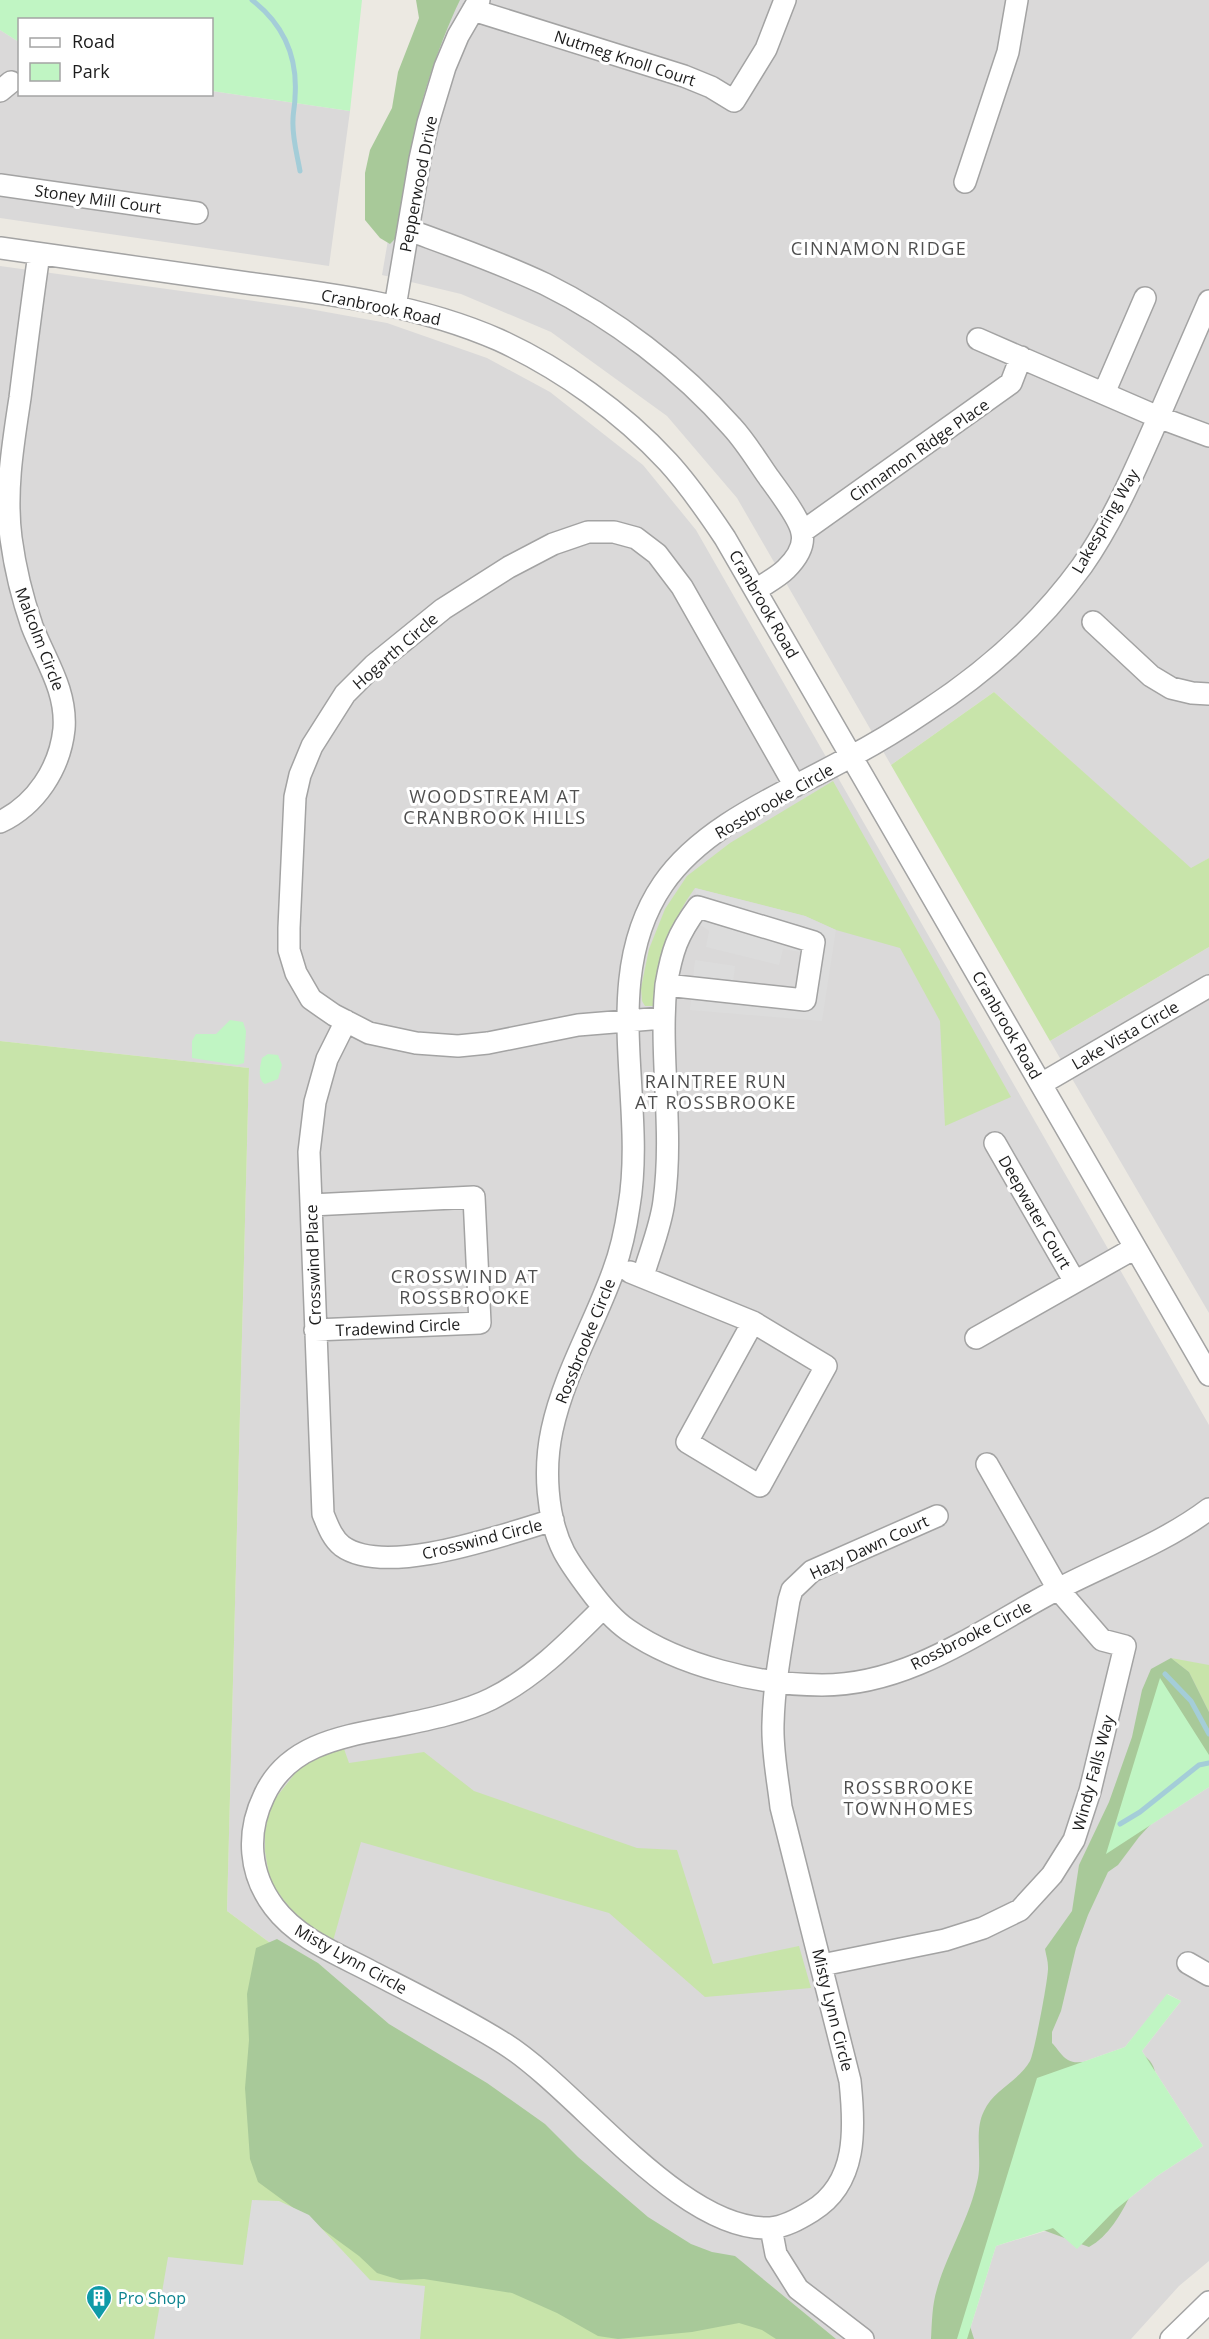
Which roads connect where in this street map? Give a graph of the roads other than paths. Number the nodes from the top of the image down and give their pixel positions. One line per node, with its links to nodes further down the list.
1 (785, 0): 3 (street, Nutmeg Knoll Court)
2 (1017, 0): 4 (street)
3 (477, 5): 7 (street, Pepperwood Drive)
4 (965, 182)
5 (0, 185): 6 (street, Stoney Mill Court)
6 (197, 213)
7 (409, 230): 12 (street, Pepperwood Drive); 18 (street)
8 (0, 248): 9 (street, Cranbrook Road)
9 (39, 254): 12 (street, Cranbrook Road); 24 (street, Malcolm Circle)
10 (1145, 298): 15 (street)
11 (1209, 301): 16 (street, Lakespring Way)
12 (395, 307): 19 (street, Cranbrook Road)
13 (978, 339): 14 (street)
14 (1021, 357): 15 (street); 18 (street, Cinnamon Ridge Place)
15 (1104, 393): 16 (street)
16 (1158, 417): 17 (street); 22 (street, Lakespring Way)
17 (1209, 436)
18 (802, 532): 19 (street)
19 (756, 590): 22 (street, Cranbrook Road)
20 (1093, 622): 21 (street)
21 (1209, 694)
22 (852, 756): 23 (street, Rossbrooke Circle); 30 (street, Cranbrook Road)
23 (795, 786): 28 (street, Rossbrooke Circle); 29 (street, Hogarth Circle)
24 (0, 822)
25 (666, 985): 25 (street); 27 (street)
26 (1209, 986): 30 (street, Lake Vista Circle)
27 (663, 1018): 28 (street, Hogarth Circle); 35 (street)
28 (628, 1020): 29 (street, Hogarth Circle); 34 (street, Rossbrooke Circle)
29 (346, 1021): 32 (street, Crosswind Place)
30 (1041, 1084): 33 (street, Cranbrook Road)
31 (995, 1143): 36 (street, Deepwater Court)
32 (311, 1205): 38 (street, Crosswind Place); 38 (street, Tradewind Circle)
33 (1135, 1248): 36 (street, Deepwater Court); 40 (street, Cranbrook Road)
34 (615, 1267): 35 (street); 45 (street, Rossbrooke Circle)
35 (643, 1276): 37 (street)
36 (1075, 1282): 39 (street, Deepwater Court)
37 (753, 1322): 37 (street)
38 (315, 1330): 43 (street, Crosswind Place)
39 (976, 1338)
40 (1209, 1375)
41 (987, 1464): 46 (street, Windy Falls Way)
42 (1209, 1509): 46 (street, Rossbrooke Circle)
43 (323, 1515): 45 (street, Crosswind Circle)
44 (937, 1516): 48 (street, Hazy Dawn Court)
45 (554, 1520): 47 (street, Rossbrooke Circle)
46 (1058, 1589): 48 (street, Rossbrooke Circle); 50 (street, Windy Falls Way)
47 (603, 1608): 48 (street, Rossbrooke Circle); 52 (street, Misty Lynn Circle)
48 (776, 1682): 50 (street, Misty Lynn Circle)
49 (1188, 1963): 51 (street)
50 (822, 1965): 52 (street, Misty Lynn Circle)
51 (1209, 1975)
52 (771, 2228): 54 (street)
53 (1209, 2302): 55 (street)
54 (863, 2339)
55 (1171, 2339)

